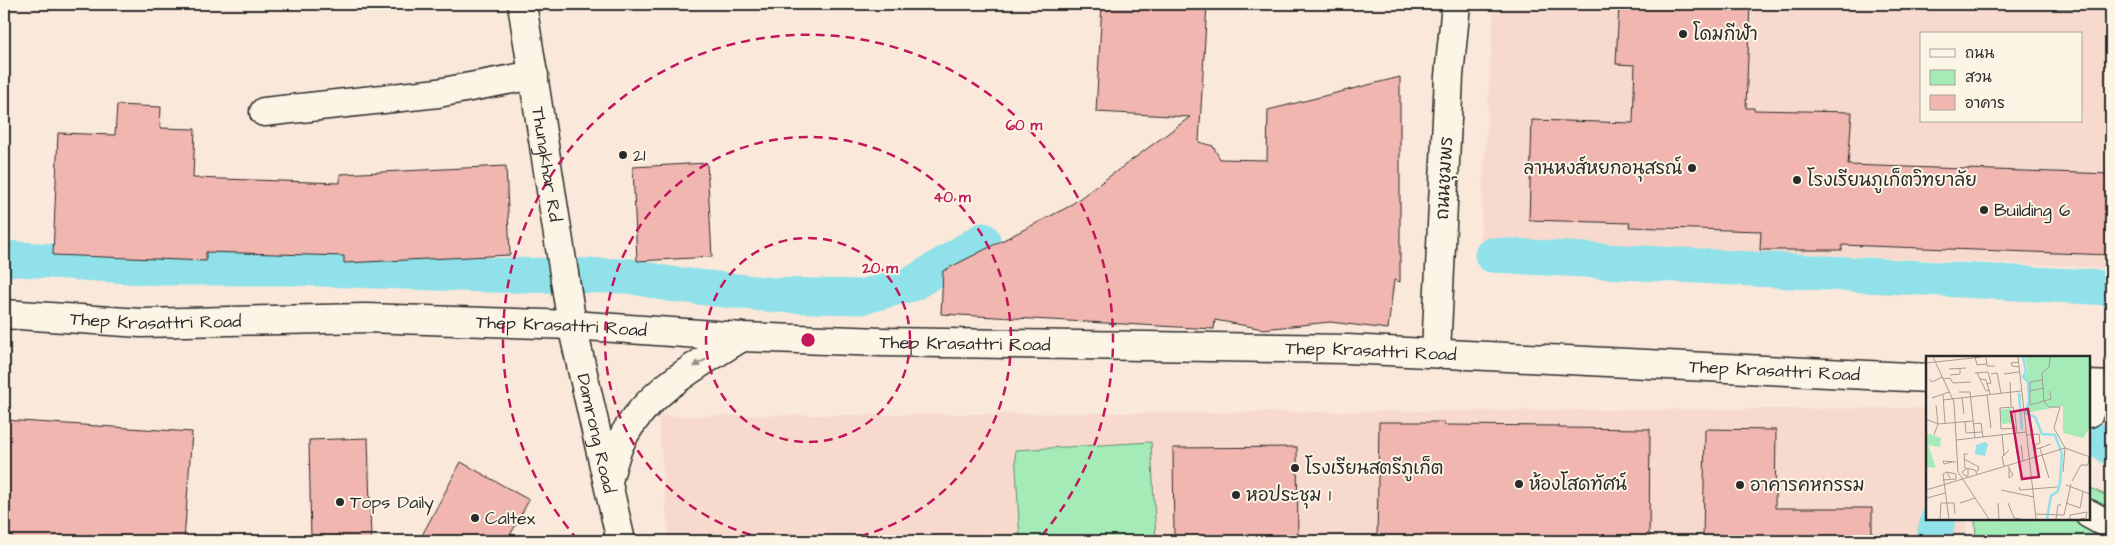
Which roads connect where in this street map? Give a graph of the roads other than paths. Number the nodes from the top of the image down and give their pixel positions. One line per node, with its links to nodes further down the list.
1 (522, 4): 3 (main road, Thungkhar Rd)
2 (1456, 4): 8 (main road, ถนนชุมพร)
3 (534, 75): 4 (main road); 5 (main road, Thungkhar Rd)
4 (264, 112)
5 (570, 313): 6 (main road, Thep Krasattri Road); 7 (main road, Thep Krasattri Road); 10 (main road, Damrong Road)
6 (4, 314)
7 (742, 337): 8 (main road, Thep Krasattri Road); 10 (main road, one-way to 10)
8 (1436, 352): 9 (main road, Thep Krasattri Road)
9 (1926, 378)
10 (608, 481): 13 (main road, Damrong Road)
11 (2090, 515): 12 (main road)
12 (2111, 526)
13 (621, 541)

